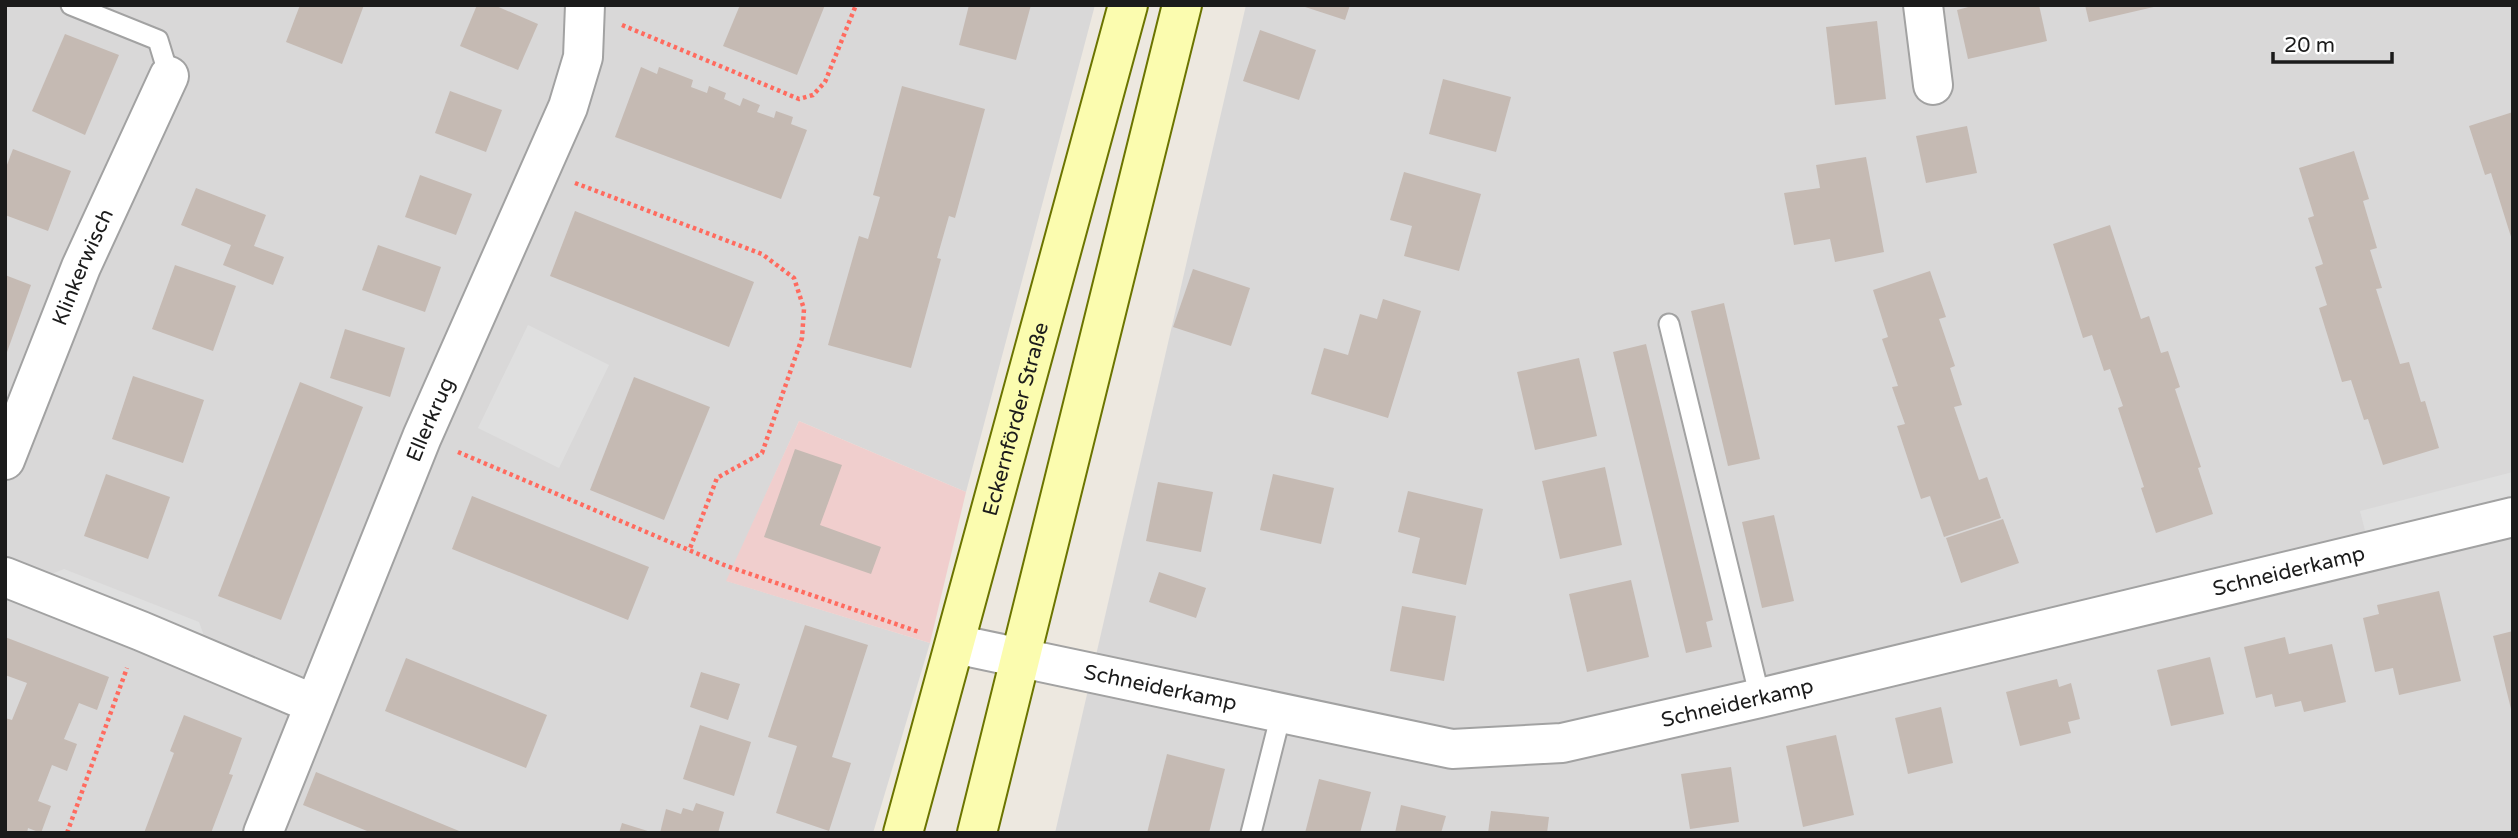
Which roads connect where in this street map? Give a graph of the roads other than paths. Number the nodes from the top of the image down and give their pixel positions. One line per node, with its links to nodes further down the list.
1 (71, 5): 6 (lane)
2 (1128, 5): 12 (street, Eckernförder Straße)
3 (1182, 5): 13 (street)
4 (1923, 5): 7 (street)
5 (585, 7): 15 (street, Ellerkrug)
6 (169, 75): 9 (street, Klinkerwisch)
7 (1934, 85)
8 (1669, 324): 14 (lane)
9 (5, 460)
10 (2513, 517): 14 (street, Schneiderkamp)
11 (5, 577): 15 (street)
12 (954, 644): 13 (street, Schneiderkamp); 18 (street, Eckernförder Straße)
13 (1021, 660): 16 (street, Schneiderkamp); 19 (street)
14 (1760, 698): 16 (street, Schneiderkamp)
15 (314, 704): 17 (street, Ellerkrug)
16 (1281, 713): 20 (lane)
17 (263, 833)
18 (903, 833)
19 (977, 833)
20 (1251, 833)

